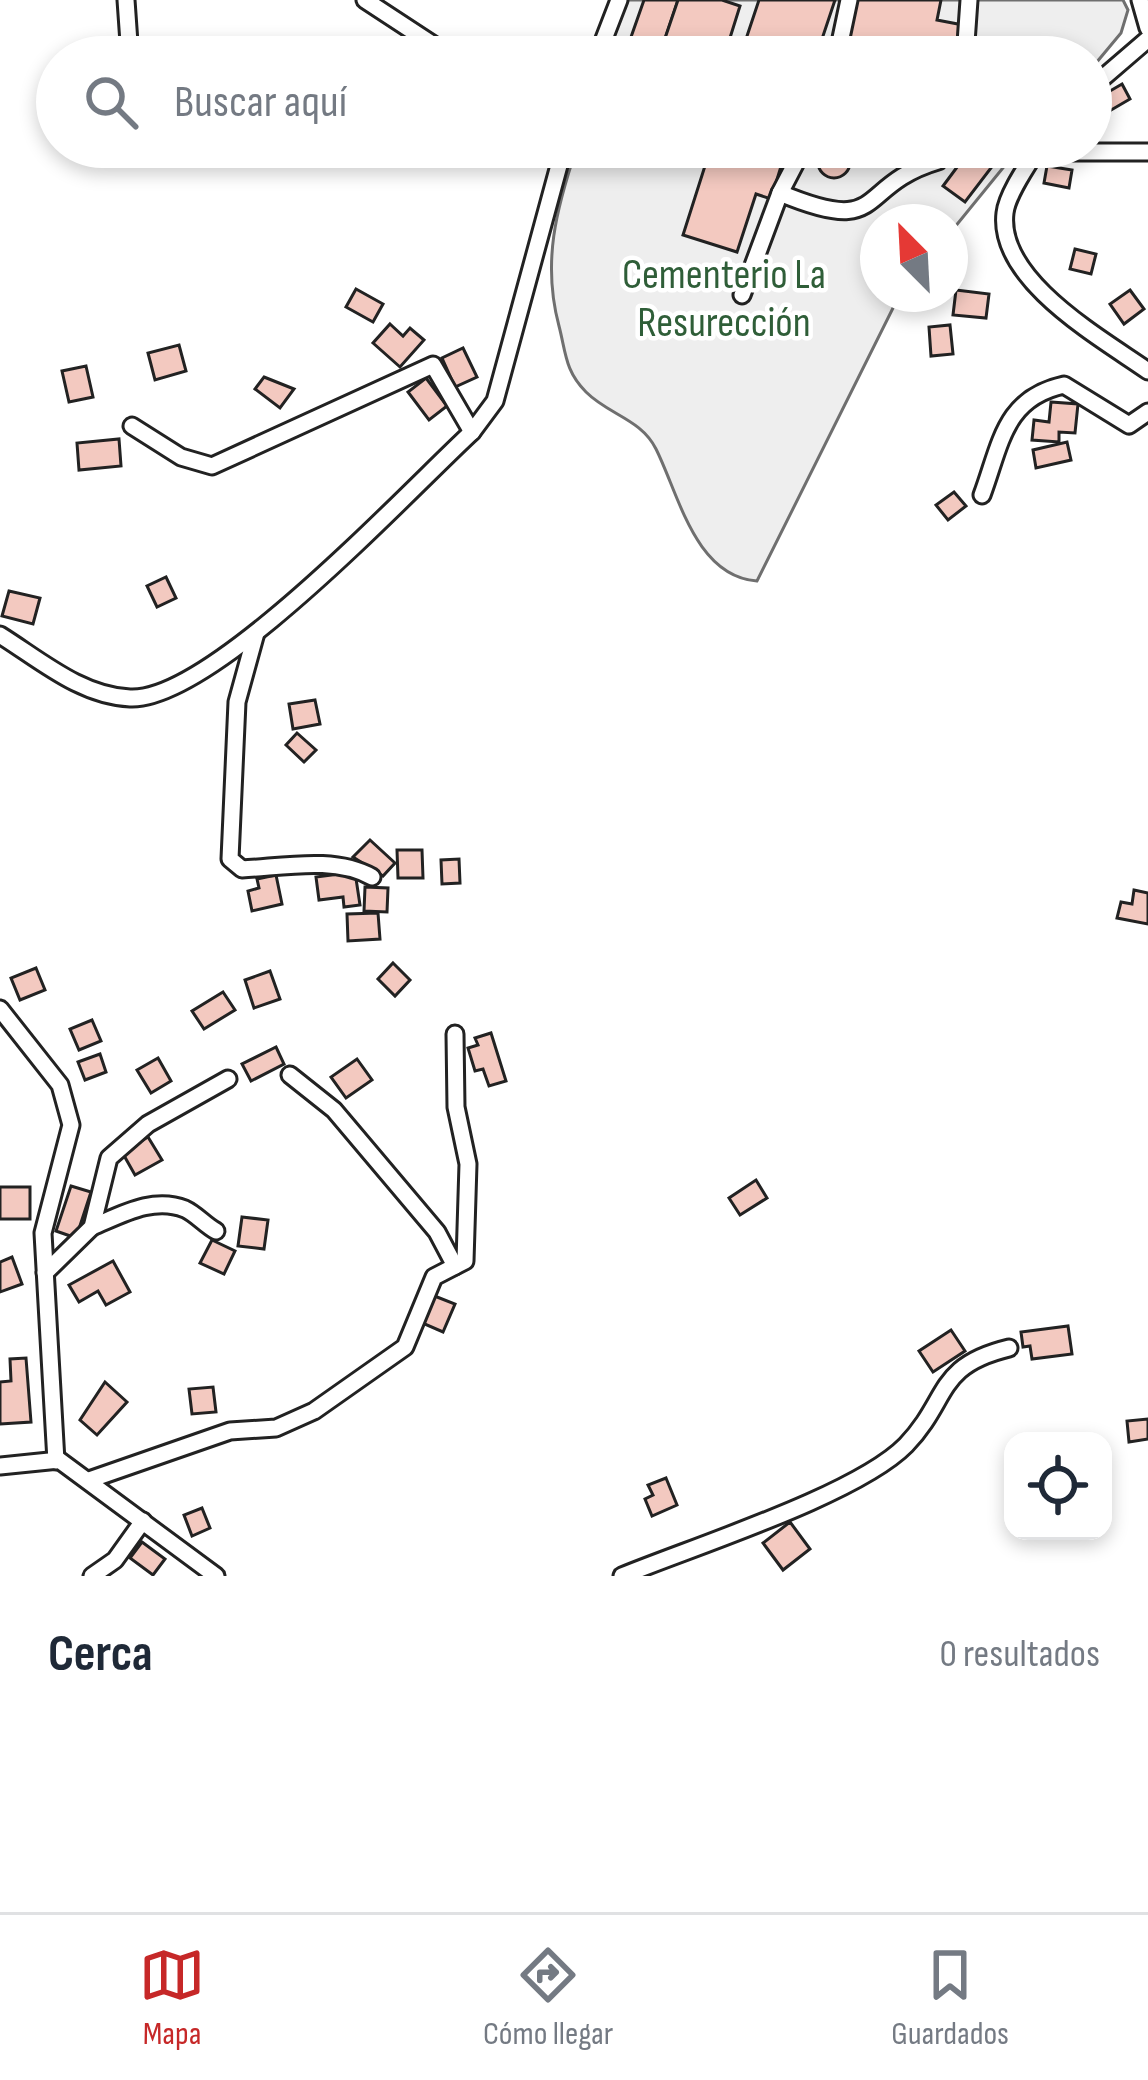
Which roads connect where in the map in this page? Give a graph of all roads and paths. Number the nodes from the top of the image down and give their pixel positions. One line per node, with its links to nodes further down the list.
1 (126, 0): 8 (street)
2 (365, 0): 9 (street)
3 (619, 0): 10 (street)
4 (849, 0): 11 (street)
5 (969, 0): 12 (street)
6 (1140, 0): 7 (street)
7 (1148, 28)
8 (129, 36)
9 (420, 36)
10 (605, 36)
11 (841, 36)
12 (966, 36)
13 (1146, 48): 14 (street)
14 (1112, 73)
15 (1112, 151): 16 (street)
16 (1148, 152)
17 (559, 168): 26 (street)
18 (793, 168): 21 (street)
19 (920, 168): 21 (street)
20 (1027, 168): 23 (street)
21 (780, 193): 22 (street)
22 (742, 295)
23 (1148, 371)
24 (1148, 412): 27 (street)
25 (132, 426): 26 (street)
26 (472, 431): 28 (street)
27 (982, 495)
28 (256, 633): 29 (street); 30 (street)
29 (0, 634)
30 (372, 877)
31 (0, 1009): 38 (street)
32 (455, 1034): 37 (street)
33 (290, 1075): 37 (street)
34 (228, 1079): 35 (street)
35 (92, 1227): 36 (street); 38 (street)
36 (216, 1231)
37 (455, 1266): 42 (street)
38 (45, 1273): 40 (street)
39 (1009, 1348): 46 (street)
40 (56, 1461): 41 (street); 42 (street)
41 (0, 1466)
42 (89, 1480): 43 (street)
43 (143, 1521): 44 (street); 45 (street)
44 (92, 1576)
45 (216, 1576)
46 (622, 1576)

